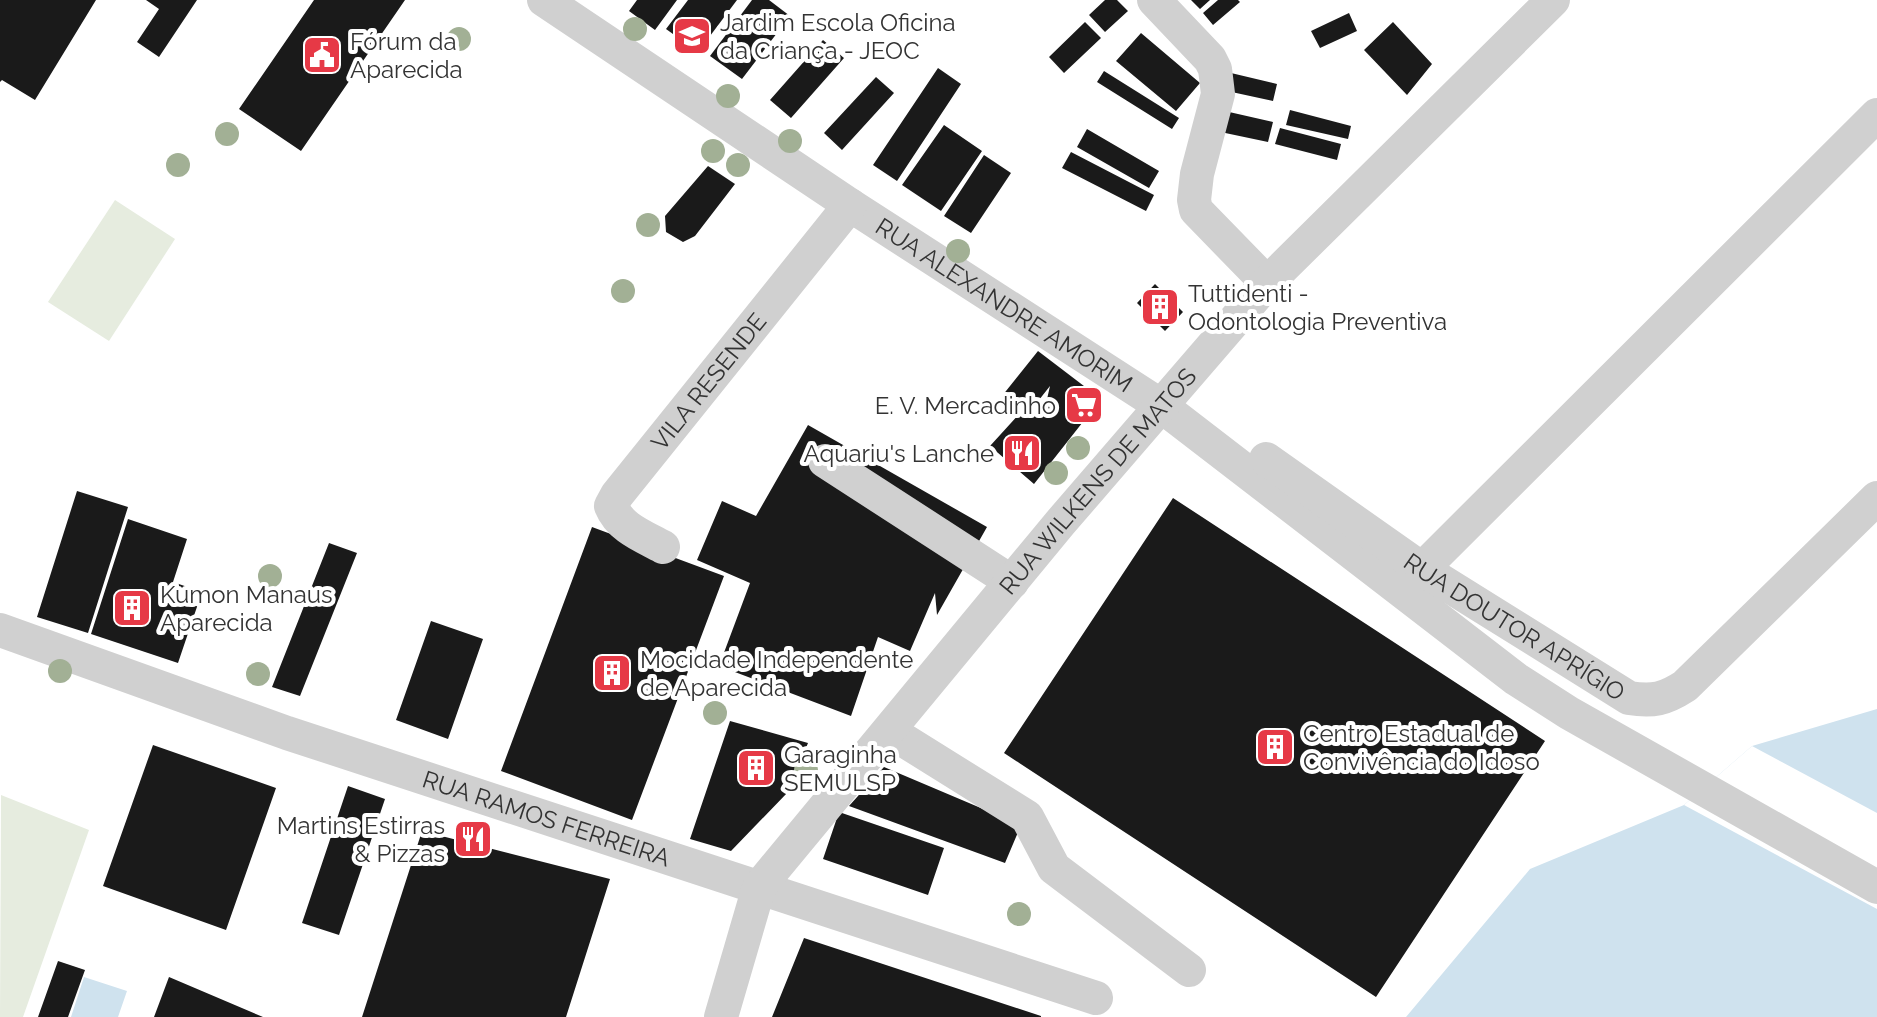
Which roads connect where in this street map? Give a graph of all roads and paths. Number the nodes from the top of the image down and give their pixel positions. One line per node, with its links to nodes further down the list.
1 (544, 0): 5 (street, RUA ALEXANDRE AMORIM)
2 (1154, 0): 6 (street)
3 (1553, 0): 6 (street, RUA WILKENS DE MATOS)
4 (1877, 115): 11 (street)
5 (850, 205): 7 (street, RUA ALEXANDRE AMORIM); 10 (street, VILA RESENDE)
6 (1267, 283): 7 (street, RUA WILKENS DE MATOS)
7 (1165, 399): 11 (street, RUA DOUTOR APRÍGIO); 12 (street, RUA WILKENS DE MATOS); 16 (street, RUA ALEXANDRE AMORIM)
8 (825, 461): 12 (street)
9 (1877, 498): 11 (street, RUA DOUTOR APRÍGIO)
10 (663, 547)
11 (1422, 569)
12 (1012, 582): 14 (street, RUA WILKENS DE MATOS)
13 (0, 630): 15 (street, RUA RAMOS FERREIRA)
14 (889, 731): 15 (street, RUA WILKENS DE MATOS); 17 (street)
15 (759, 887): 18 (street, RUA RAMOS FERREIRA); 19 (street, RUA WILKENS DE MATOS)
16 (1877, 887)
17 (1189, 970)
18 (1096, 998)
19 (721, 1017)

